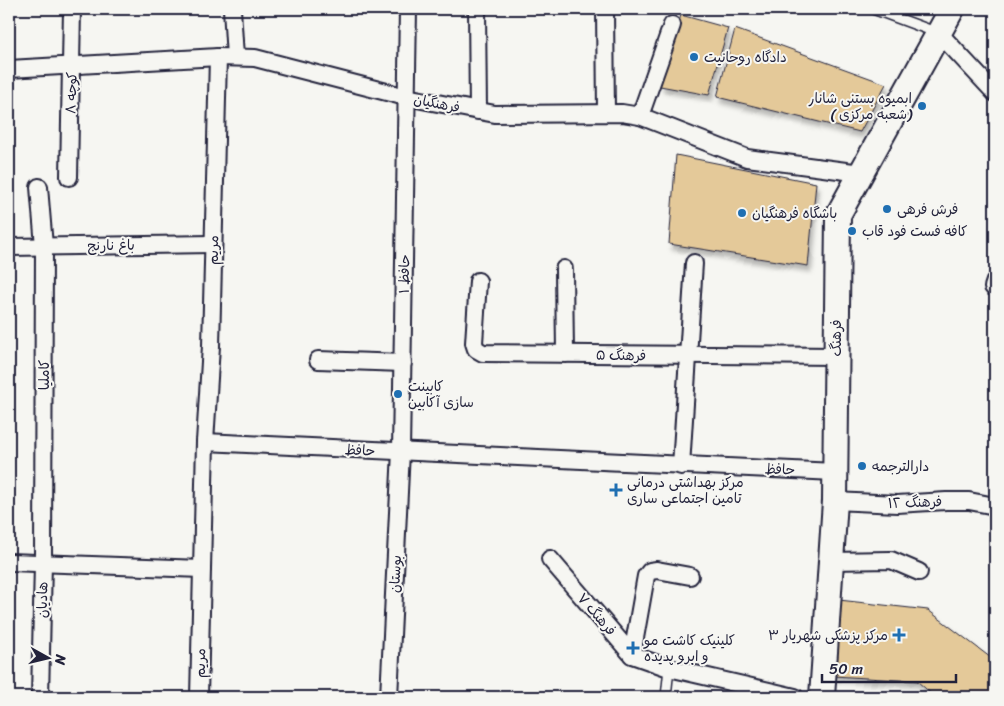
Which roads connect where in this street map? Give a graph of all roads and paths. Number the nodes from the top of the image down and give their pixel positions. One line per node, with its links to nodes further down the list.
1 (72, 9): 12 (street, کوچه ۸)
2 (232, 9): 11 (street)
3 (408, 9): 15 (street, حافظ ۱)
4 (477, 9): 16 (street)
5 (605, 9): 17 (street)
6 (873, 9): 9 (lane)
7 (952, 9): 9 (main road, فرهنگ)
8 (672, 25): 18 (street)
9 (939, 33): 14 (street); 19 (main road, فرهنگ)
10 (218, 57): 11 (street, فرهنگیان); 12 (street, فرهنگیان); 22 (street, مریم)
11 (235, 58): 15 (street, فرهنگیان)
12 (72, 66): 13 (street, فرهنگیان); 20 (street, کوچه ۸)
13 (9, 69)
14 (995, 94)
15 (406, 97): 16 (street, فرهنگیان); 32 (street, حافظ ۱)
16 (478, 111): 17 (street, فرهنگیان)
17 (606, 113): 18 (street, فرهنگیان)
18 (640, 116): 19 (street, فرهنگیان)
19 (861, 173): 30 (main road, فرهنگ)
20 (69, 177)
21 (39, 187): 23 (street, کاملیا)
22 (213, 244): 23 (street, باغ نارنج); 33 (street, مریم)
23 (44, 246): 24 (street, باغ نارنج); 42 (street, کاملیا)
24 (9, 247)
25 (694, 263): 29 (street)
26 (564, 269): 28 (street)
27 (478, 281): 28 (street, فرهنگ ۵)
28 (565, 354): 29 (street, فرهنگ ۵)
29 (689, 355): 30 (street, فرهنگ ۵); 35 (street)
30 (836, 356): 36 (main road, فرهنگ)
31 (318, 360): 32 (street)
32 (402, 362): 34 (street, حافظ ۱)
33 (205, 442): 34 (street, حافظ); 43 (street)
34 (401, 452): 35 (street, حافظ); 50 (street, بوستان)
35 (681, 466): 36 (street, حافظ)
36 (835, 472): 37 (main road, فرهنگ)
37 (835, 501): 38 (street, فرهنگ ١٢); 40 (main road, فرهنگ)
38 (995, 506)
39 (550, 560): 46 (street, فرهنگ ۷)
40 (831, 561): 44 (street); 53 (main road, فرهنگ)
41 (9, 562): 42 (street)
42 (43, 563): 43 (street); 48 (street, هادیان)
43 (202, 569): 49 (street, مریم)
44 (919, 572)
45 (690, 576): 46 (street)
46 (632, 655): 47 (street, فرهنگ ۷)
47 (669, 668): 51 (lane); 52 (street, فرهنگ ۷)
48 (40, 697)
49 (199, 697)
50 (389, 697)
51 (666, 697)
52 (795, 697)
53 (822, 697)

